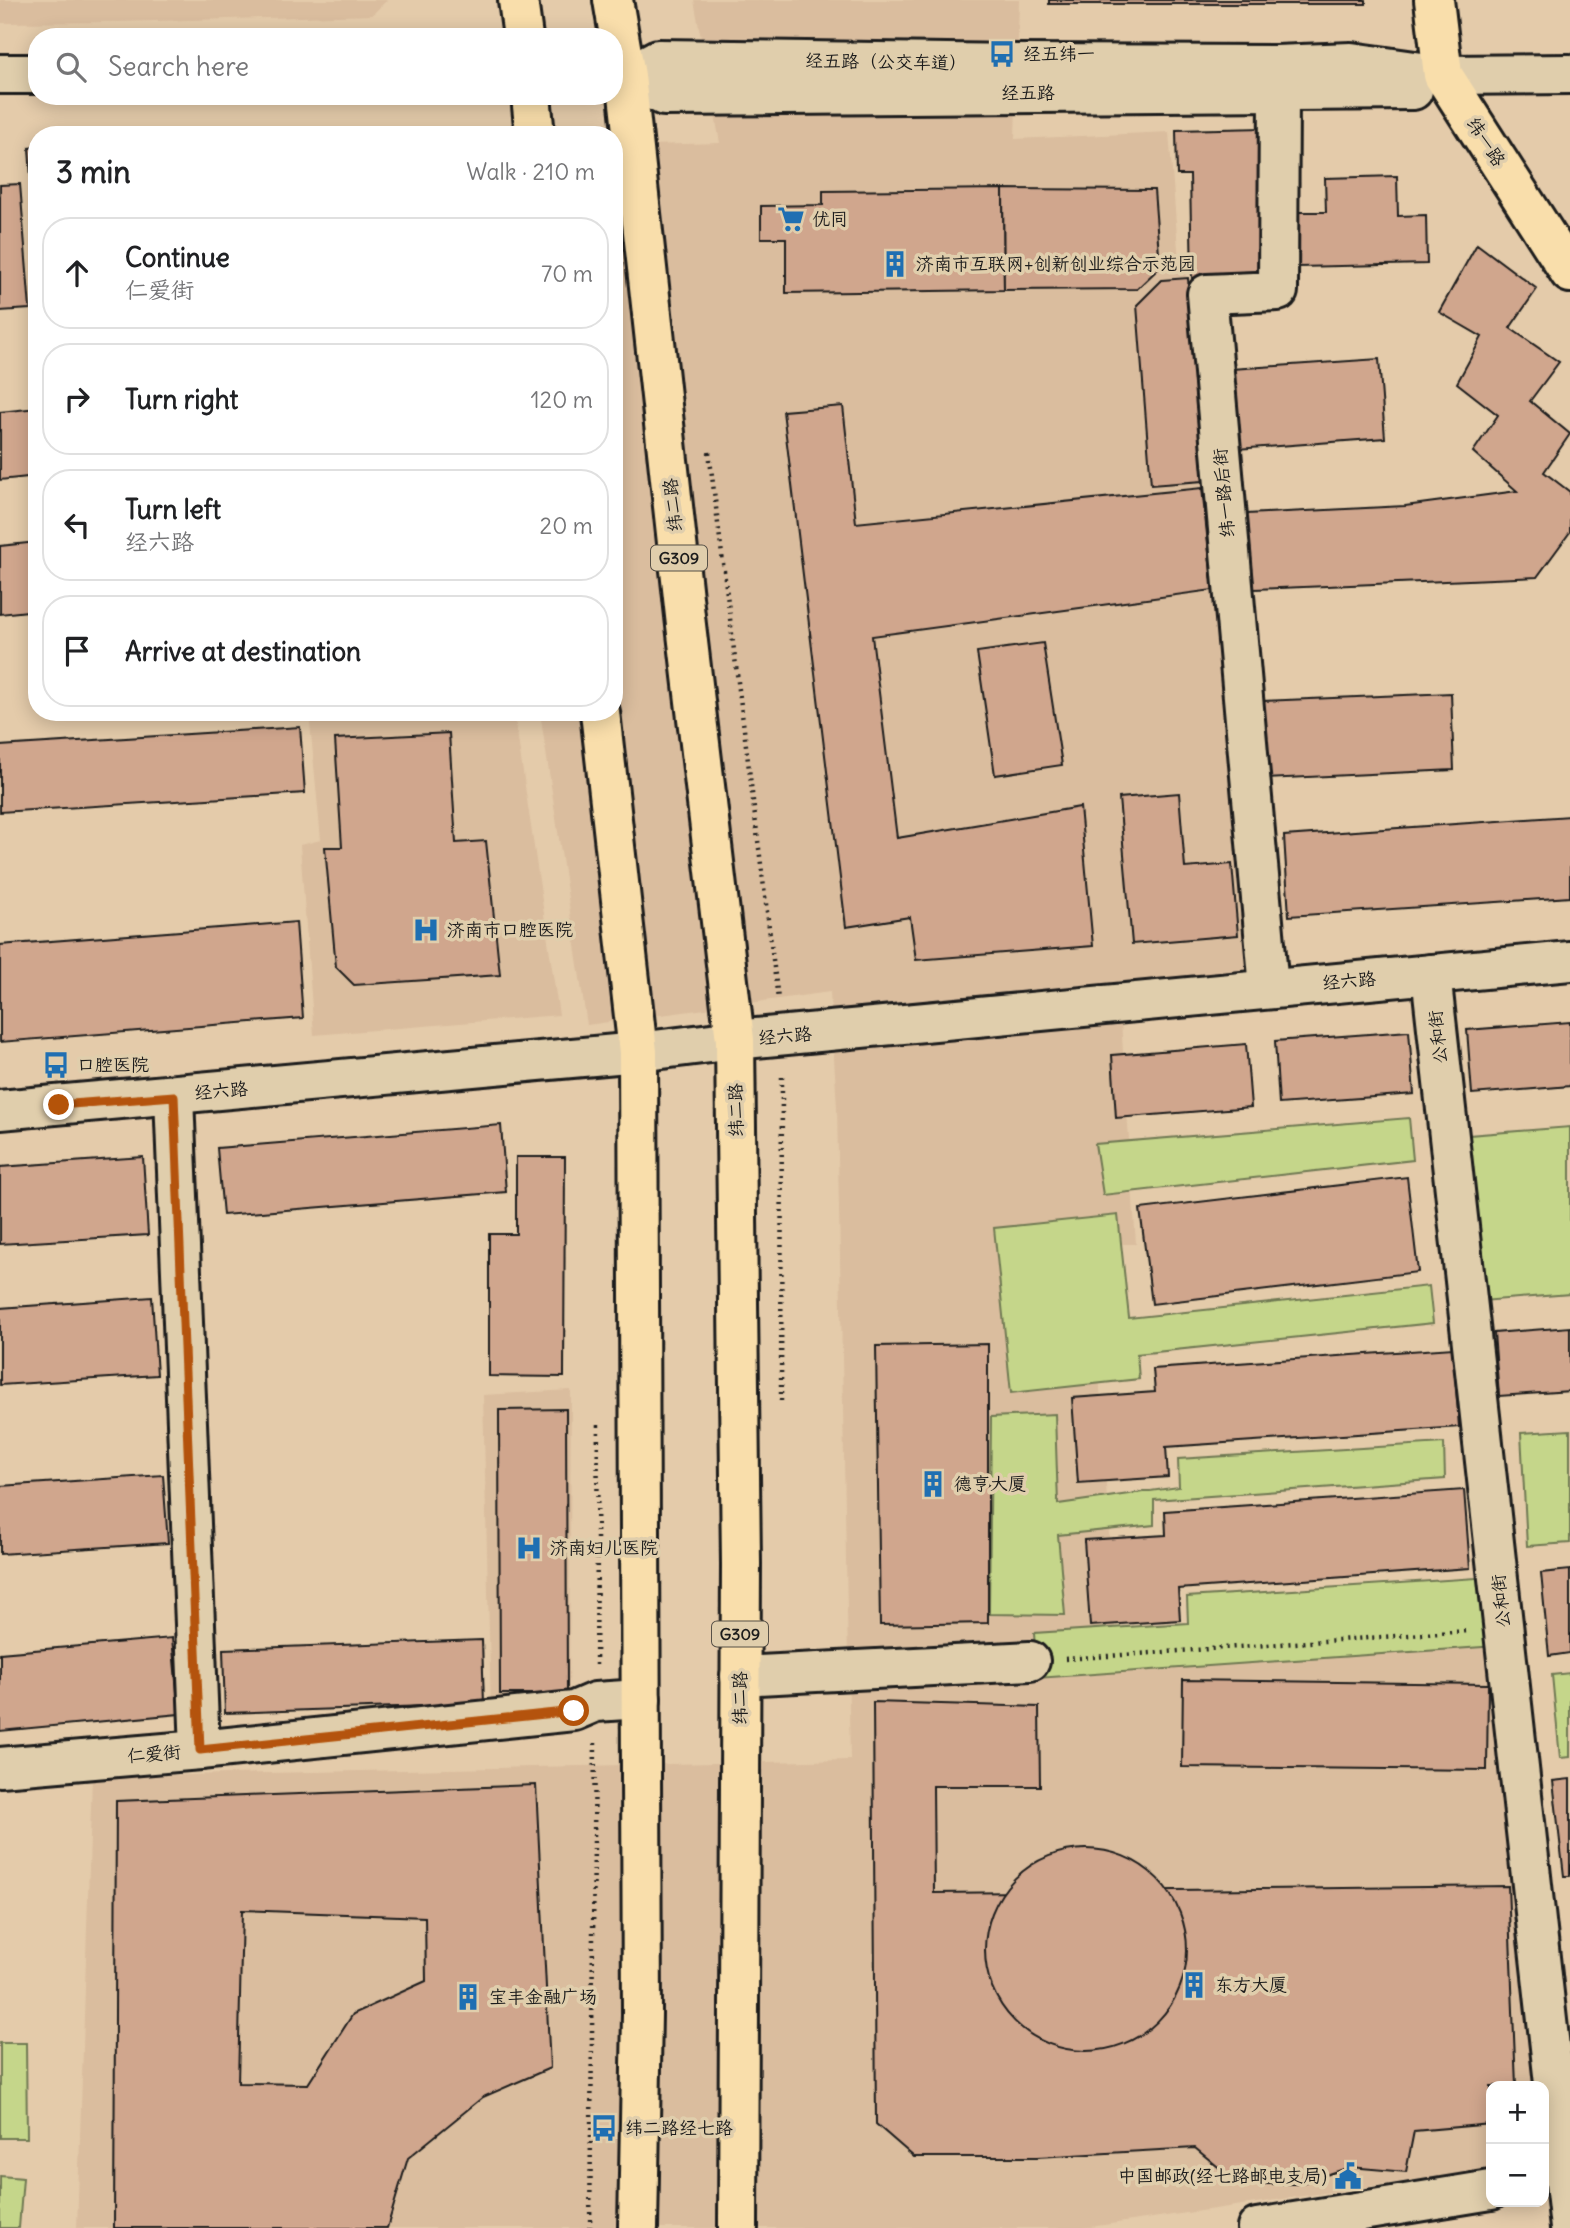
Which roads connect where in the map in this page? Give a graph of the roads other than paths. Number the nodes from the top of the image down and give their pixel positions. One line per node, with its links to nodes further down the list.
1 (519, 0): 4 (main road)
2 (613, 0): 5 (main road, 纬二路 / G309)
3 (1434, 0): 9 (main road, 纬一路)
4 (522, 28)
5 (616, 28)
6 (0, 74): 7 (street)
7 (28, 74)
8 (1570, 74): 9 (street)
9 (1443, 75): 11 (street, 经五路); 15 (main road, 纬一路)
10 (623, 77): 11 (street, 经五路)
11 (1277, 78): 19 (street, 纬一路后街)
12 (623, 101): 20 (main road, 纬二路 / G309)
13 (532, 105): 14 (main road)
14 (534, 126)
15 (1570, 273)
16 (601, 721): 21 (main road)
17 (1570, 961): 18 (street, 经六路)
18 (1431, 974): 19 (street, 经六路); 29 (street, 公和街)
19 (1269, 988): 20 (street, 经六路)
20 (735, 1040): 21 (street, 经六路); 25 (main road, 纬二路 / G309)
21 (638, 1052): 22 (street, 经六路); 26 (main road)
22 (174, 1096): 23 (street, 经六路); 27 (street)
23 (0, 1110)
24 (1030, 1661): 25 (street)
25 (740, 1676): 32 (main road, 纬二路 / G309)
26 (640, 1699): 27 (street, 仁爱街); 31 (main road)
27 (200, 1750): 28 (street, 仁爱街)
28 (0, 1767)
29 (1559, 2179): 34 (street, 公和街)
30 (1486, 2191): 33 (street)
31 (638, 2228)
32 (738, 2228)
33 (1257, 2228)
34 (1570, 2228)

